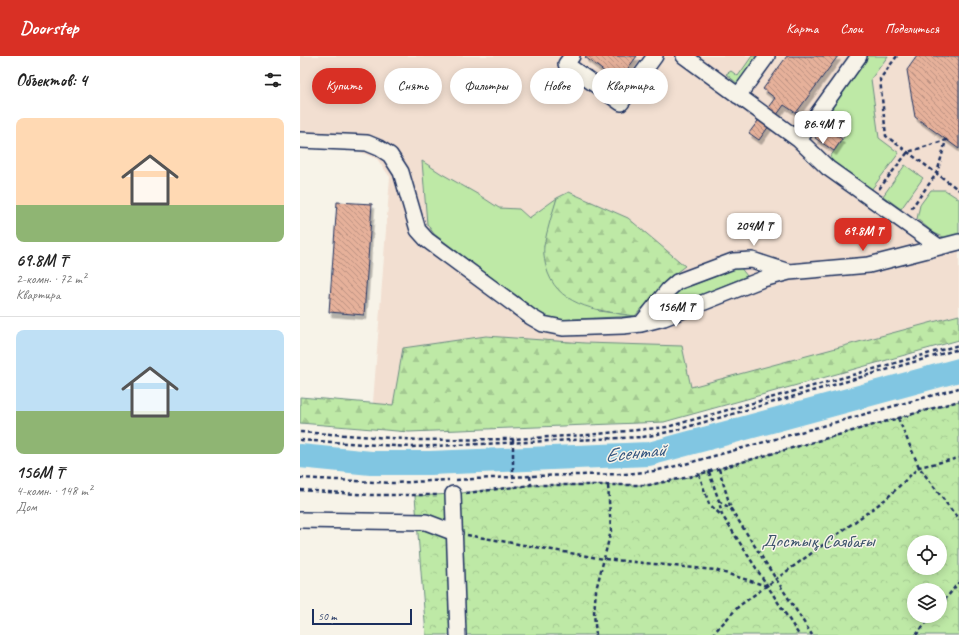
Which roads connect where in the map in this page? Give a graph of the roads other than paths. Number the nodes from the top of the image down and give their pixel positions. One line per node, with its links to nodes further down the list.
1 (572, 56): 2 (street)
2 (655, 56)
3 (684, 56): 6 (street)
4 (767, 56): 6 (street)
5 (859, 56): 8 (street)
6 (738, 96): 8 (street)
7 (300, 140): 12 (street)
8 (799, 140): 10 (street)
9 (959, 242): 10 (street)
10 (939, 247): 11 (street)
11 (789, 272): 12 (street); 12 (street)
12 (642, 324)
13 (453, 494): 15 (street)
14 (300, 520): 15 (street)
15 (455, 533): 16 (street)
16 (458, 635)

